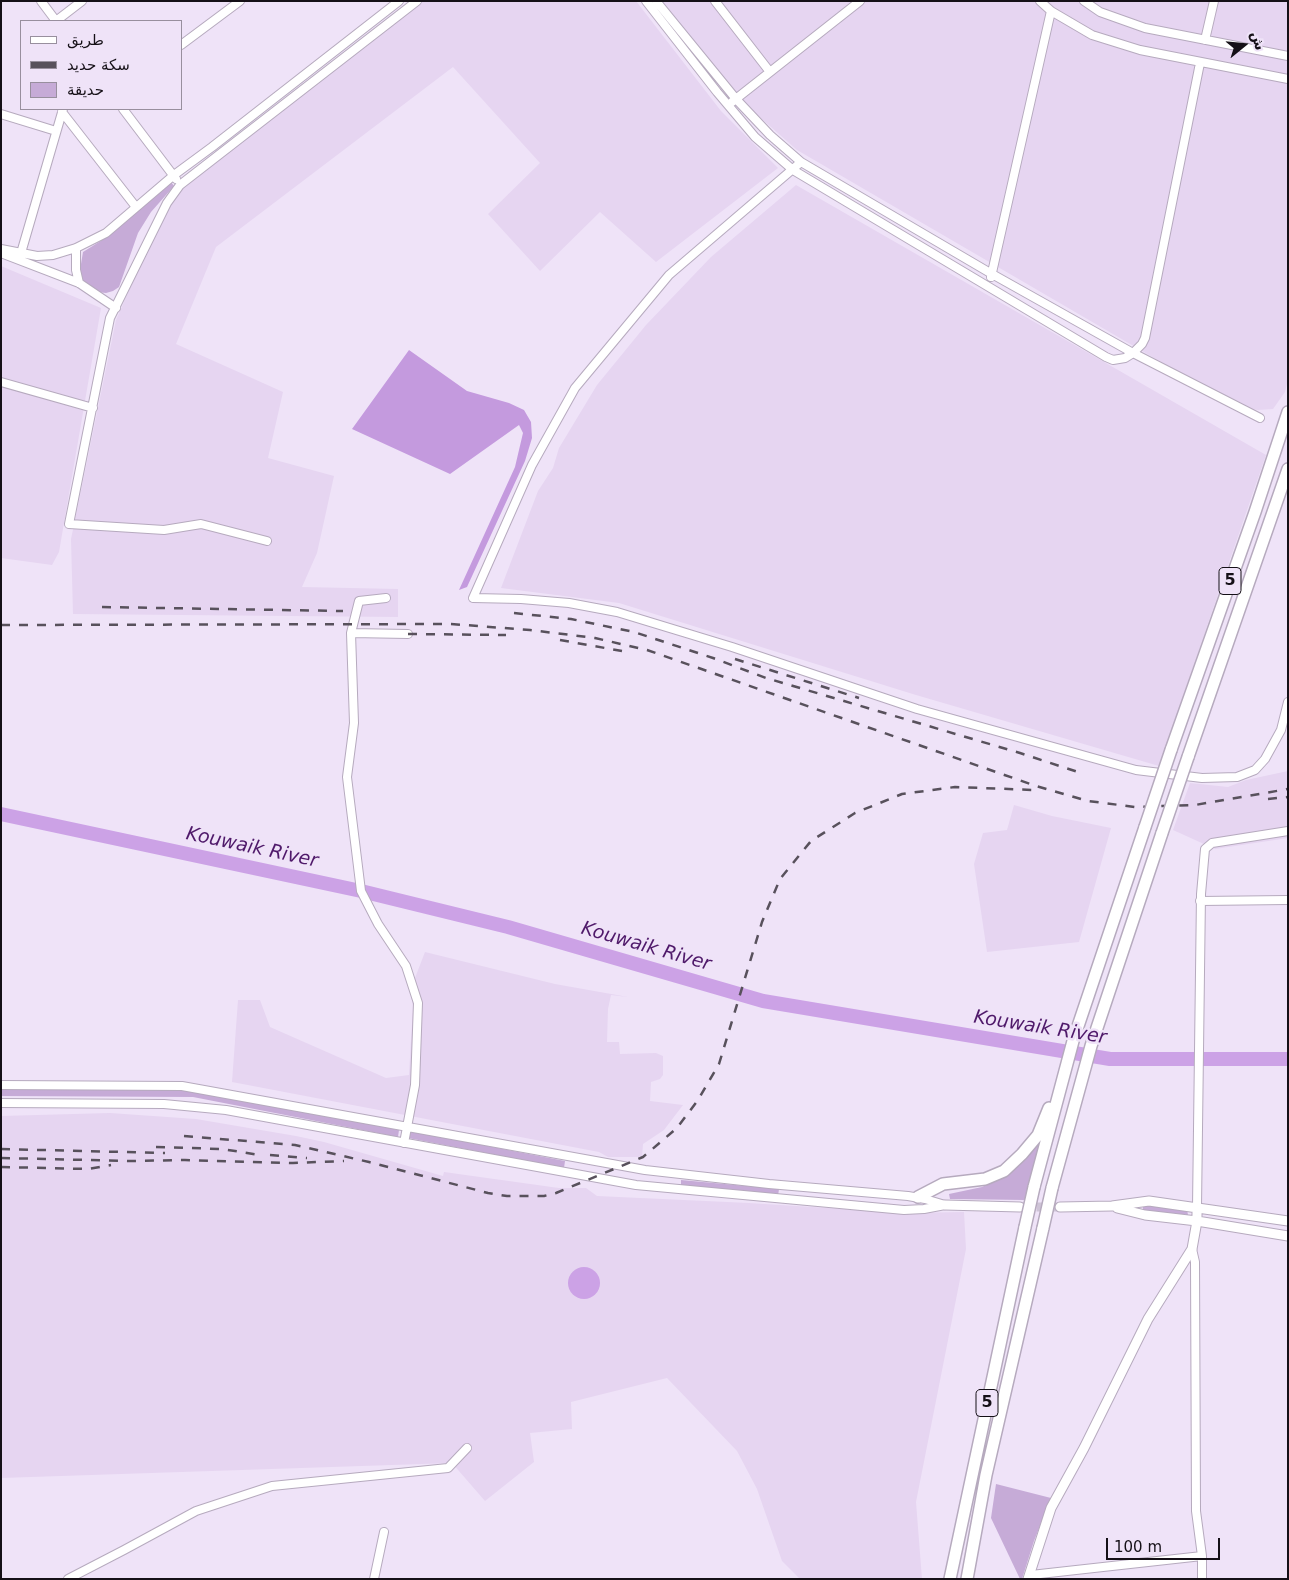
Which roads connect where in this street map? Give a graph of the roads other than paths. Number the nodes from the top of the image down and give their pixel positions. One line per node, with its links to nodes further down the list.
1 (41, 1): 14 (street)
2 (82, 1): 15 (street)
3 (240, 1): 17 (street)
4 (399, 1): 30 (street)
5 (417, 1): 31 (street)
6 (646, 1): 23 (street)
7 (656, 1): 22 (street)
8 (715, 1): 20 (street)
9 (860, 1): 20 (street)
10 (1040, 1): 13 (street)
11 (1084, 1): 16 (street)
12 (1214, 1): 16 (street)
13 (1051, 11): 19 (street); 39 (street)
14 (55, 20)
15 (57, 20)
16 (1205, 40): 18 (street)
17 (182, 44)
18 (1288, 56)
19 (1200, 63): 21 (street); 43 (street)
20 (770, 72): 22 (street)
21 (1288, 80)
22 (736, 99): 23 (street); 28 (street)
23 (728, 105): 29 (street)
24 (62, 110): 27 (street); 32 (street)
25 (124, 110): 30 (street)
26 (1, 114): 27 (street)
27 (56, 131): 38 (street)
28 (801, 162): 29 (street); 33 (street)
29 (793, 170): 34 (street); 53 (street)
30 (174, 175): 31 (street); 32 (street)
31 (180, 185): 42 (street)
32 (136, 207): 35 (street)
33 (905, 224): 34 (street); 39 (street)
34 (900, 233): 41 (street)
35 (76, 248): 38 (street); 40 (street)
36 (1, 249): 38 (street)
37 (1, 253): 40 (street)
38 (21, 253)
39 (992, 274): 41 (street); 43 (street)
40 (80, 284): 42 (street)
41 (988, 286): 43 (street)
42 (116, 308): 45 (street)
43 (1133, 353): 47 (street)
44 (1, 382): 45 (street)
45 (93, 408): 49 (street)
46 (1288, 412): 57 (highway, 5, bridge)
47 (1260, 418)
48 (1288, 469): 79 (highway, 5, bridge)
49 (267, 541)
50 (386, 598): 51 (street)
51 (351, 633): 52 (street); 60 (street)
52 (408, 634)
53 (1288, 702)
54 (1288, 831): 56 (street)
55 (1288, 900): 56 (street)
56 (1200, 901): 67 (street)
57 (1064, 1072): 62 (highway); 78 (highway, 5, bridge)
58 (1, 1084): 60 (street)
59 (1, 1103): 61 (street)
60 (407, 1127): 61 (street); 62 (street)
61 (404, 1143): 63 (street)
62 (918, 1198): 63 (street)
63 (945, 1205): 65 (main road)
64 (1112, 1206): 66 (main road); 67 (main road); 68 (main road)
65 (1020, 1207)
66 (1060, 1207)
67 (1197, 1207): 68 (main road); 69 (main road)
68 (1197, 1221): 70 (main road); 71 (main road)
69 (1288, 1221)
70 (1288, 1236)
71 (1192, 1249): 74 (street); 75 (main road)
72 (467, 1448): 76 (street)
73 (384, 1532): 77 (street)
74 (1202, 1556): 75 (street); 80 (street)
75 (1030, 1577)
76 (68, 1579)
77 (374, 1579)
78 (950, 1579)
79 (967, 1579)
80 (1202, 1579)

